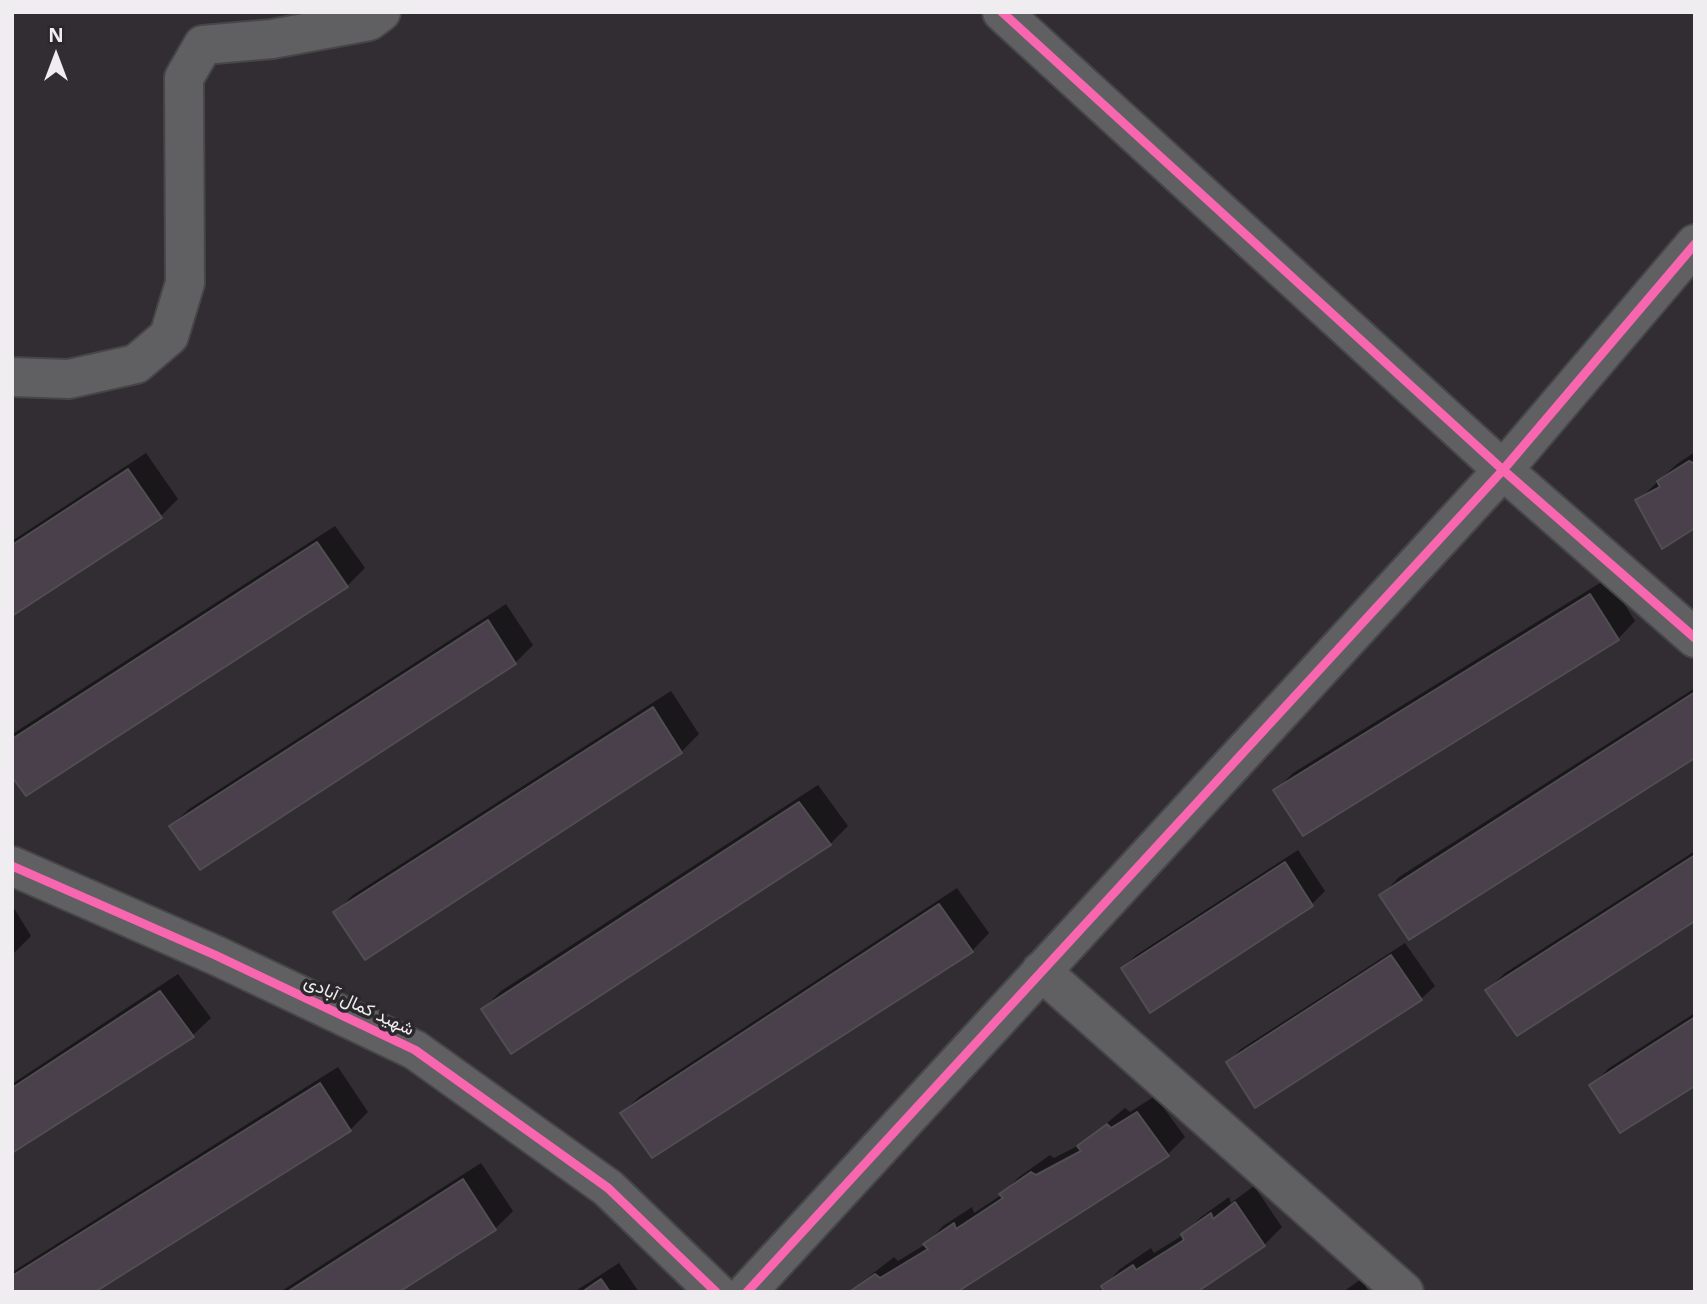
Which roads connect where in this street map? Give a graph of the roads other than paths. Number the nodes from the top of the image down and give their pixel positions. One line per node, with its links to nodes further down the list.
1 (381, 12): 4 (street)
2 (1002, 12): 5 (street)
3 (1695, 244): 5 (street)
4 (17, 385)
5 (1503, 470): 6 (street); 8 (street)
6 (1695, 638)
7 (12, 866): 9 (street, شهید کمال آبادی)
8 (1041, 971): 10 (street); 11 (street)
9 (716, 1292)
10 (747, 1292)
11 (1404, 1292)

